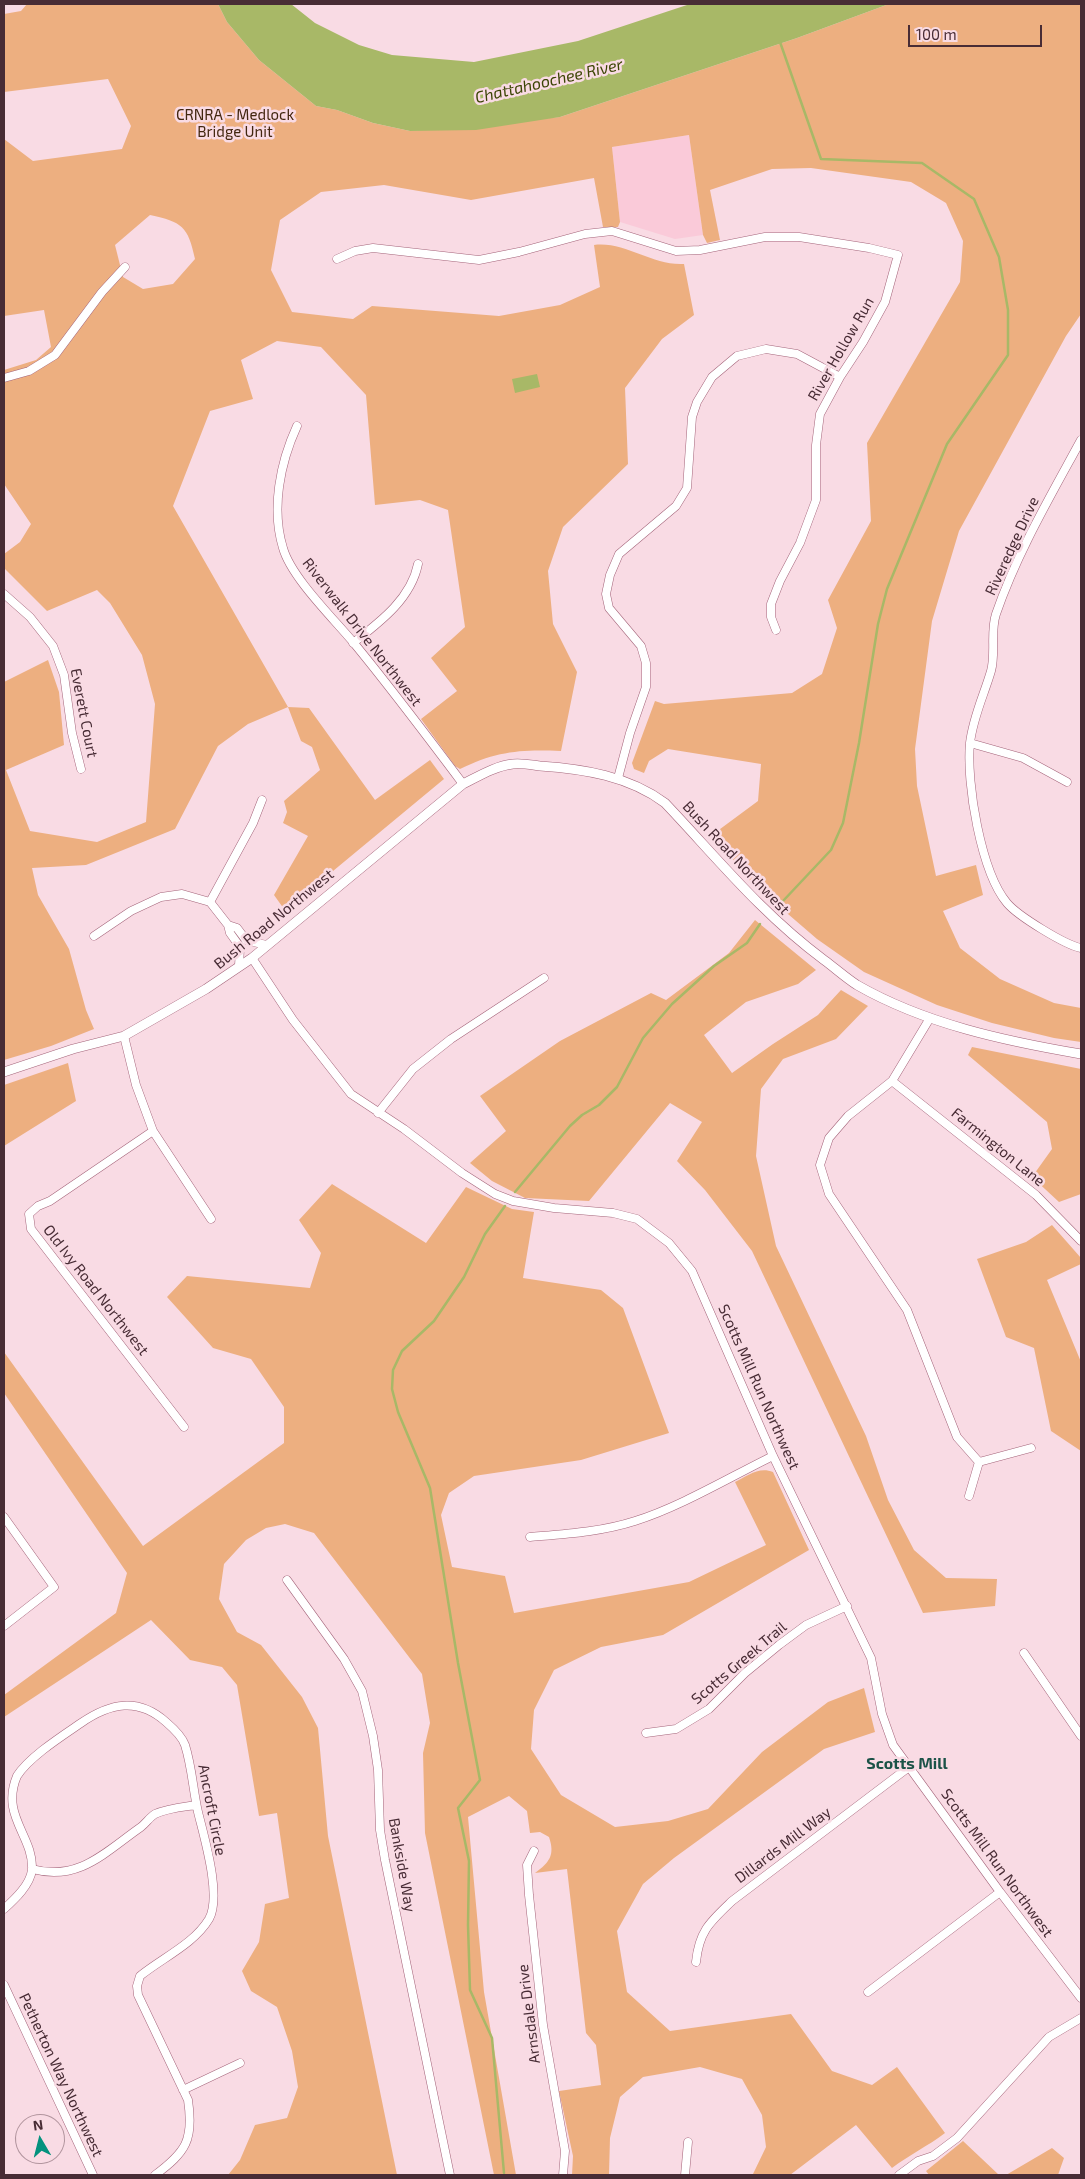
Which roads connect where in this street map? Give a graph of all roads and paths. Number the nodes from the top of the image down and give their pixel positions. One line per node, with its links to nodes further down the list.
1 (337, 259): 3 (street, River Hollow Run)
2 (125, 267): 4 (street)
3 (840, 377): 9 (street, River Hollow Run); 13 (street)
4 (4, 378)
5 (297, 426): 10 (street, Riverwalk Drive Northwest)
6 (1081, 440): 11 (street, Riveredge Drive)
7 (418, 564): 10 (street)
8 (4, 594): 12 (street, Everett Court)
9 (776, 630)
10 (354, 643): 15 (street, Riverwalk Drive Northwest)
11 (970, 743): 14 (street); 21 (street, Riveredge Drive)
12 (81, 769)
13 (618, 778): 15 (street, Bush Road Northwest); 25 (street, Bush Road Northwest)
14 (1067, 782)
15 (463, 784): 20 (street, Bush Road Northwest)
16 (262, 800): 17 (street)
17 (210, 902): 18 (street); 19 (street)
18 (228, 925): 20 (street); 23 (street)
19 (94, 936)
20 (266, 944): 22 (street, Bush Road Northwest)
21 (1081, 948)
22 (252, 958): 23 (street, Bush Road Northwest); 30 (street, Scotts Mill Run Northwest)
23 (239, 966): 26 (street, Bush Road Northwest)
24 (544, 978): 30 (street)
25 (930, 1018): 27 (street, Bush Road Northwest); 29 (street)
26 (124, 1036): 28 (street, Bush Road Northwest); 31 (street)
27 (1081, 1054)
28 (4, 1072)
29 (892, 1081): 33 (street, Farmington Lane); 37 (street)
30 (378, 1113): 36 (street, Scotts Mill Run Northwest)
31 (153, 1131): 32 (street); 34 (street, Old Ivy Road Northwest)
32 (211, 1219)
33 (1081, 1241)
34 (184, 1427)
35 (1031, 1448): 37 (street)
36 (773, 1456): 40 (street); 42 (street, Scotts Mill Run Northwest)
37 (979, 1462): 38 (street)
38 (969, 1496)
39 (4, 1517): 43 (street)
40 (530, 1537)
41 (287, 1580): 63 (street, Bankside Way)
42 (847, 1606): 45 (street, Scotts Greek Trail); 47 (street, Scotts Mill Run Northwest)
43 (4, 1626)
44 (1024, 1653): 46 (street)
45 (646, 1733)
46 (1080, 1734)
47 (910, 1767): 51 (street, Scotts Mill Run Northwest); 53 (street, Dillards Mill Way)
48 (196, 1805): 50 (street); 50 (street, Ancroft Circle); 59 (street, Ancroft Circle)
49 (534, 1851): 64 (street, Arnsdale Drive)
50 (32, 1869): 52 (street)
51 (1000, 1892): 55 (street); 56 (street, Scotts Mill Run Northwest)
52 (4, 1909)
53 (696, 1962)
54 (4, 1986): 61 (street, Petherton Way Northwest)
55 (868, 1992)
56 (1081, 1998)
57 (1081, 2018): 66 (street)
58 (240, 2064): 59 (street)
59 (184, 2090): 62 (street, Ancroft Circle)
60 (688, 2142): 65 (street)
61 (93, 2175)
62 (155, 2175)
63 (450, 2175)
64 (563, 2175)
65 (685, 2175)
66 (898, 2175)

